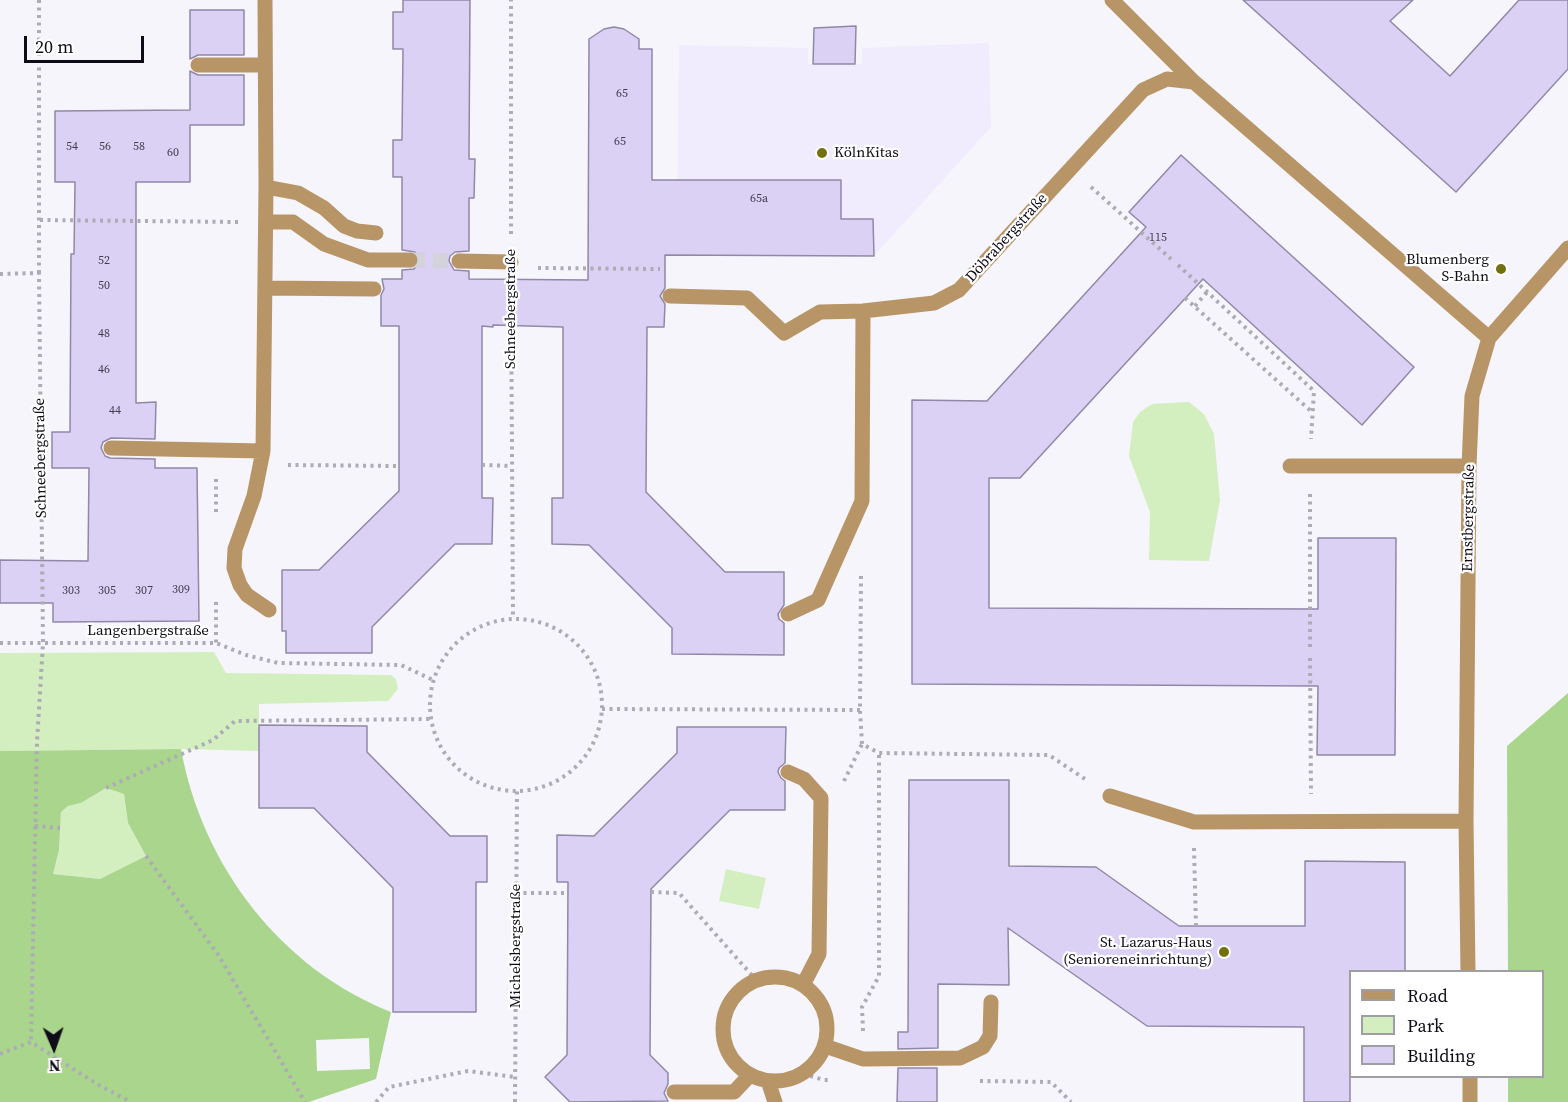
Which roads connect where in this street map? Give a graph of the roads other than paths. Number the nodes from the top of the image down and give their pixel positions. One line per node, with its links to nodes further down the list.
1 (265, 0): 3 (street)
2 (1112, 0): 5 (street)
3 (265, 64): 4 (street); 6 (street)
4 (198, 66)
5 (1194, 82): 16 (street, Döbrabergstraße); 17 (street)
6 (266, 188): 7 (street); 8 (street)
7 (266, 222): 10 (street); 13 (street)
8 (376, 233)
9 (1568, 248): 17 (street, Ernstbergstraße)
10 (410, 260)
11 (459, 261): 12 (street)
12 (510, 265)
13 (265, 288): 14 (street); 19 (street)
14 (374, 289)
15 (670, 296): 16 (street, Döbrabergstraße)
16 (864, 311): 23 (street)
17 (1489, 338): 21 (street, Ernstbergstraße)
18 (111, 448): 19 (street)
19 (262, 458): 22 (street)
20 (1290, 466): 21 (street)
21 (1469, 466): 26 (street, Ernstbergstraße)
22 (269, 610)
23 (789, 614)
24 (789, 772): 28 (street)
25 (1110, 796): 26 (street)
26 (1466, 821): 27 (street, Ernstbergstraße)
27 (1468, 970)
28 (803, 985): 30 (street); 31 (street)
29 (991, 1002): 30 (street)
30 (825, 1046): 33 (street)
31 (750, 1075): 33 (street); 34 (street)
32 (1470, 1078): 36 (street)
33 (768, 1081): 35 (street)
34 (674, 1092)
35 (775, 1102)
36 (1470, 1102)

